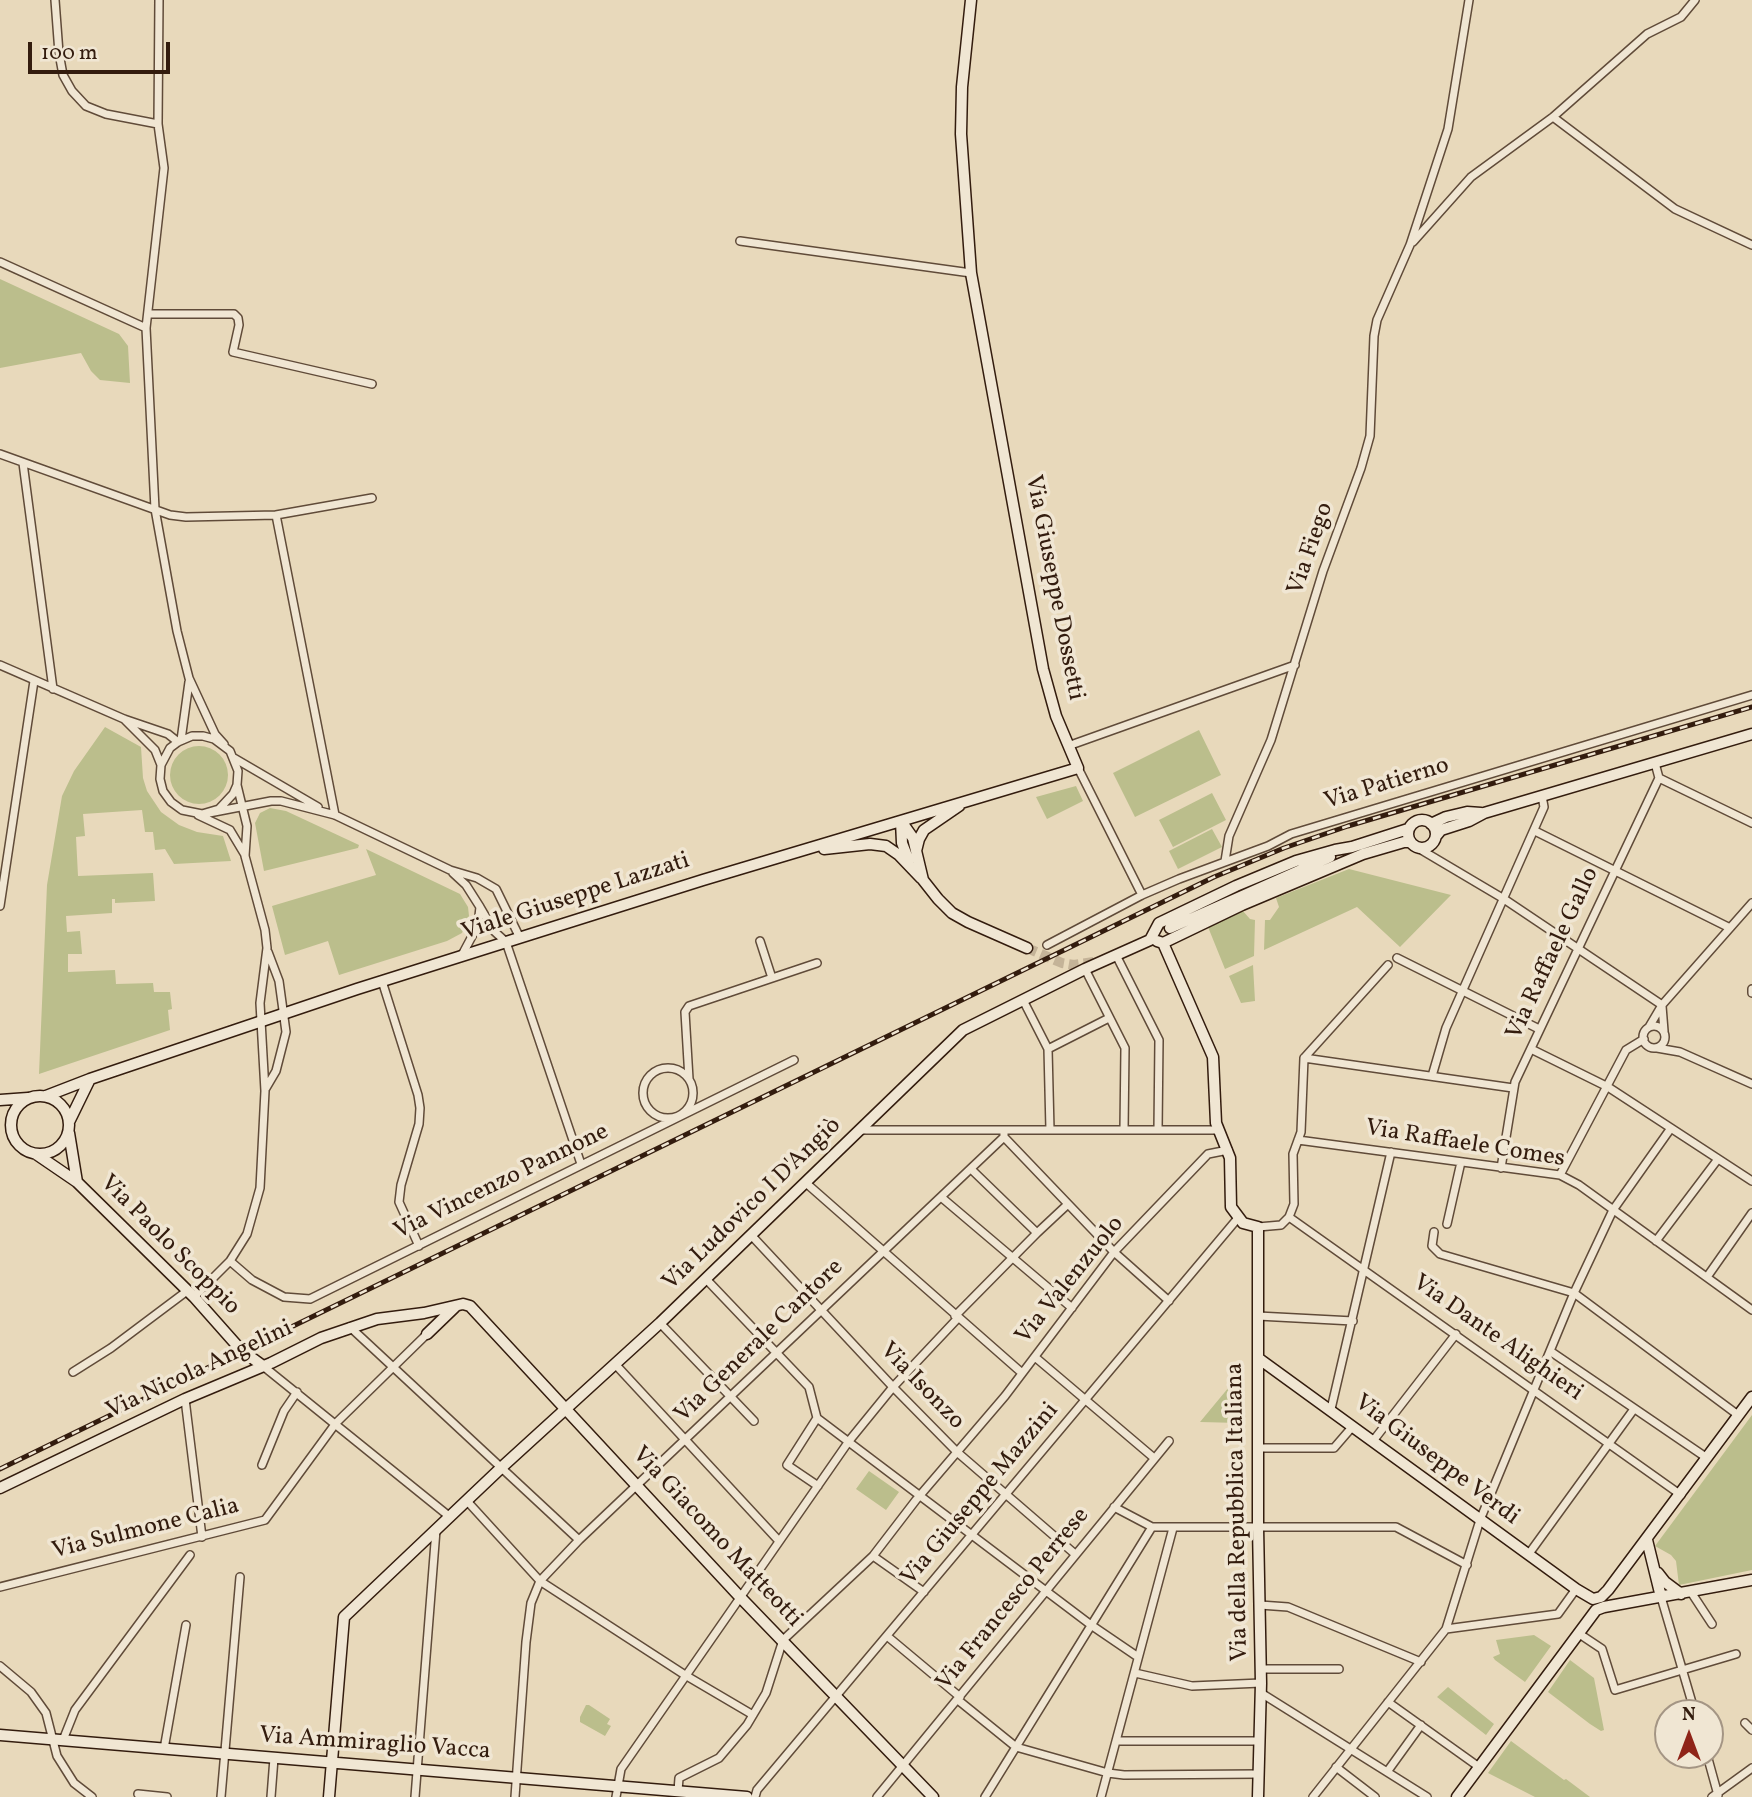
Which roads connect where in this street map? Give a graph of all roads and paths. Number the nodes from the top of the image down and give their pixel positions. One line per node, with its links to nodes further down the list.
1 (55, 0): 7 (street)
2 (159, 0): 7 (street)
3 (971, 0): 12 (street, Via Giuseppe Dossetti)
4 (1469, 0): 9 (street)
5 (1695, 0): 6 (street)
6 (1553, 117): 9 (street); 10 (street)
7 (158, 124): 13 (street)
8 (740, 241): 12 (street)
9 (1410, 245): 21 (street, Via Fiego)
10 (1752, 245)
11 (0, 262): 14 (street)
12 (971, 273): 32 (street, Via Giuseppe Dossetti)
13 (148, 314): 14 (street); 15 (street)
14 (146, 328): 19 (street)
15 (372, 384)
16 (0, 454): 17 (street)
17 (23, 463): 19 (street); 25 (street)
18 (372, 498): 20 (street)
19 (155, 509): 20 (street); 23 (street)
20 (276, 515): 46 (street)
21 (1295, 665): 32 (street); 59 (street, Via Fiego)
22 (0, 666): 24 (street)
23 (189, 678): 29 (street); 30 (street)
24 (34, 681): 25 (street); 67 (street)
25 (53, 689): 27 (street)
26 (1752, 695): 59 (street, Via Patierno)
27 (124, 719): 29 (street); 35 (street)
28 (1746, 736): 31 (street); 34 (street)
29 (180, 741): 30 (street); 35 (street)
30 (224, 744): 33 (street)
31 (1752, 744)
32 (1068, 746): 36 (street, Via Giuseppe Dossetti)
33 (234, 758): 38 (street); 42 (street)
34 (1655, 763): 37 (street); 39 (street)
35 (161, 765): 45 (street)
36 (1078, 768): 40 (street, Viale Giuseppe Lazzati); 64 (street, Via Giuseppe Dossetti)
37 (1659, 778): 48 (street); 62 (street, Via Raffaele Gallo)
38 (237, 785): 41 (street); 43 (street)
39 (1542, 796): 44 (street); 51 (street)
40 (967, 801): 47 (street, Viale Giuseppe Lazzati); 56 (street)
41 (244, 807): 42 (street); 43 (street); 58 (street)
42 (324, 811): 46 (street)
43 (209, 813): 45 (street)
44 (1484, 813): 49 (street); 52 (street)
45 (195, 814): 58 (street)
46 (335, 815): 61 (street)
47 (901, 821): 55 (street, Viale Giuseppe Lazzati); 56 (street); 63 (street)
48 (1752, 823)
49 (1431, 824): 50 (street); 52 (street)
50 (1408, 829): 53 (street); 54 (street)
51 (1535, 831): 62 (street); 65 (street)
52 (1436, 836): 53 (street)
53 (1414, 845): 57 (street); 65 (street)
54 (1352, 848): 60 (street); 72 (street)
55 (799, 851): 63 (street); 71 (street, Viale Giuseppe Lazzati)
56 (915, 853): 63 (street)
57 (1363, 854): 60 (street); 75 (street)
58 (245, 856): 77 (street)
59 (1225, 861): 64 (street, Via Patierno)
60 (1306, 868): 69 (street)
61 (450, 870): 68 (street); 71 (street)
62 (1614, 873): 70 (street); 79 (street, Via Raffaele Gallo)
63 (923, 880): 78 (street)
64 (1142, 895): 76 (street, Via Patierno)
65 (1504, 899): 79 (street); 88 (street)
66 (1752, 903): 70 (street)
67 (0, 906)
68 (480, 907): 74 (street); 81 (street)
69 (1170, 928)
70 (1730, 928): 90 (street)
71 (520, 938): 74 (street, Viale Giuseppe Lazzati)
72 (1150, 940): 75 (street); 80 (street)
73 (760, 941): 86 (street)
74 (506, 942): 81 (street, Viale Giuseppe Lazzati); 131 (street)
75 (1163, 943): 122 (street)
76 (1047, 945)
77 (267, 948): 91 (street); 93 (street)
78 (1027, 948)
79 (1577, 950): 90 (street); 95 (street, Via Raffaele Gallo)
80 (1116, 955): 85 (street); 121 (street)
81 (462, 956): 87 (street, Viale Giuseppe Lazzati)
82 (1397, 958): 88 (street)
83 (817, 963): 86 (street)
84 (1388, 965): 102 (street)
85 (1085, 969): 89 (street); 92 (street)
86 (772, 978): 106 (street)
87 (382, 981): 91 (street, Viale Giuseppe Lazzati); 150 (street)
88 (1464, 991): 95 (street); 104 (street)
89 (1023, 999): 99 (street); 118 (street)
90 (1662, 1006): 94 (street); 96 (street)
91 (284, 1013): 93 (street, Viale Giuseppe Lazzati); 110 (street)
92 (1110, 1018): 99 (street); 120 (street)
93 (260, 1021): 105 (street, Viale Giuseppe Lazzati); 110 (street)
94 (1649, 1027): 96 (street); 97 (street)
95 (1539, 1029): 100 (street, Via Raffaele Gallo)
96 (1665, 1033): 98 (street); 101 (street)
97 (1644, 1039): 98 (street); 108 (street)
98 (1657, 1048): 101 (street)
99 (1048, 1049): 119 (street)
100 (1531, 1049): 108 (street); 109 (street, Via Raffaele Gallo)
101 (1680, 1052): 107 (street)
102 (1304, 1058): 104 (street); 125 (street)
103 (794, 1060): 114 (street, Via Vincenzo Pannone)
104 (1432, 1076): 109 (street)
105 (90, 1079): 111 (street, Viale Giuseppe Lazzati); 116 (street)
106 (689, 1079): 114 (street); 114 (street)
107 (1752, 1084)
108 (1608, 1087): 117 (street); 134 (street)
109 (1513, 1088): 133 (street, Via Raffaele Gallo)
110 (265, 1091): 154 (street)
111 (46, 1096): 112 (street); 116 (street)
112 (28, 1098): 113 (street); 124 (street)
113 (0, 1100)
114 (680, 1115): 131 (street, Via Vincenzo Pannone)
115 (0, 1122): 124 (street)
116 (69, 1127): 128 (street); 136 (street, Via Paolo Scoppio)
117 (1671, 1128): 129 (street); 140 (street)
118 (860, 1130): 123 (street, Via Ludovico I D'Angiò); 137 (street, Via Ludovico I D'Angiò)
119 (1050, 1130): 120 (street, Via Ludovico I D'Angiò); 123 (street, Via Ludovico I D'Angiò)
120 (1124, 1130): 121 (street, Via Ludovico I D'Angiò)
121 (1158, 1130): 122 (street, Via Ludovico I D'Angiò)
122 (1217, 1130): 126 (street)
123 (1004, 1134): 132 (street, Via Generale Cantore); 139 (street)
124 (14, 1139): 128 (street)
125 (1298, 1140): 127 (street, Via Raffaele Comes); 142 (street)
126 (1228, 1150): 143 (street); 152 (street, Via Valenzuolo)
127 (1391, 1153): 130 (street, Via Raffaele Comes); 155 (street)
128 (36, 1154): 136 (street, Via Paolo Scoppio)
129 (1718, 1159): 135 (street); 149 (street)
130 (1461, 1162): 133 (street, Via Raffaele Comes); 144 (street)
131 (581, 1164): 150 (street, Via Vincenzo Pannone)
132 (971, 1168): 138 (street, Via Generale Cantore); 147 (street)
133 (1501, 1168): 134 (street, Via Raffaele Comes)
134 (1560, 1175): 140 (street, Via Raffaele Comes)
135 (1752, 1181)
136 (77, 1182): 159 (street, Via Paolo Scoppio)
137 (806, 1183): 148 (street, Via Ludovico I D'Angiò); 151 (street)
138 (941, 1197): 151 (street, Via Generale Cantore); 153 (street)
139 (1068, 1204): 147 (street); 152 (street)
140 (1613, 1210): 149 (street, Via Raffaele Comes); 158 (street)
141 (1752, 1213): 156 (street)
142 (1289, 1217): 145 (street); 155 (street, Via Dante Alighieri)
143 (1238, 1218): 145 (street); 160 (street, Via Giuseppe Mazzini)
144 (1447, 1224)
145 (1258, 1227): 167 (street, Via della Repubblica Italiana)
146 (1434, 1232): 158 (street)
147 (1037, 1233): 153 (street)
148 (751, 1235): 157 (street, Via Ludovico I D'Angiò); 164 (street, Via Isonzo)
149 (1656, 1241): 156 (street, Via Raffaele Comes)
150 (419, 1246): 154 (street, Via Vincenzo Pannone)
151 (883, 1252): 164 (street, Via Generale Cantore); 168 (street)
152 (1114, 1252): 160 (street); 163 (street, Via Valenzuolo)
153 (1013, 1256): 163 (street); 168 (street)
154 (230, 1261): 159 (street)
155 (1366, 1270): 169 (street); 173 (street, Via Dante Alighieri)
156 (1706, 1277): 165 (street, Via Raffaele Comes)
157 (706, 1279): 170 (street, Via Ludovico I D'Angiò); 175 (street)
158 (1574, 1293): 174 (street); 193 (street)
159 (190, 1294): 179 (street, Via Paolo Scoppio); 181 (street)
160 (1169, 1301): 189 (street, Via Giuseppe Mazzini)
161 (457, 1305): 162 (street, Via Nicola Angelini); 166 (street, Via Nicola Angelini); 172 (street)
162 (470, 1306): 190 (street, Via Giacomo Matteotti)
163 (1072, 1308): 176 (street, Via Valenzuolo)
164 (822, 1310): 175 (street, Via Generale Cantore); 183 (street, Via Isonzo)
165 (1752, 1310)
166 (424, 1313): 171 (street, Via Nicola Angelini); 172 (street)
167 (1258, 1316): 169 (street); 177 (street, Via della Repubblica Italiana)
168 (956, 1317): 182 (street); 183 (street)
169 (1353, 1321): 191 (street)
170 (660, 1323): 178 (street, Via Ludovico I D'Angiò); 186 (street)
171 (350, 1327): 179 (street, Via Nicola Angelini); 180 (street)
172 (427, 1334): 180 (street, Via Sulmone Calia)
173 (1456, 1334): 184 (street, Via Dante Alighieri); 201 (street)
174 (1550, 1351): 184 (street); 192 (street)
175 (777, 1354): 186 (street, Via Generale Cantore); 194 (street)
176 (1035, 1357): 182 (street, Via Valenzuolo); 189 (street)
177 (1258, 1357): 191 (street, Via Giuseppe Verdi); 203 (street, Via della Repubblica Italiana)
178 (615, 1364): 190 (street, Via Ludovico I D'Angiò); 198 (street)
179 (263, 1366): 185 (street); 188 (street, Via Nicola Angelini)
180 (393, 1367): 196 (street, Via Sulmone Calia); 208 (street)
181 (73, 1372)
182 (1022, 1373): 204 (street, Via Valenzuolo)
183 (893, 1387): 199 (street); 204 (street, Via Isonzo)
184 (1535, 1390): 202 (street, Via Dante Alighieri); 218 (street)
185 (297, 1392): 196 (street); 207 (street)
186 (732, 1396): 195 (street); 198 (street, Via Generale Cantore)
187 (1752, 1397): 193 (street)
188 (186, 1399): 211 (street, Via Nicola Angelini); 224 (street)
189 (1087, 1401): 205 (street); 214 (street, Via Giuseppe Mazzini)
190 (566, 1408): 208 (street, Via Ludovico I D'Angiò); 209 (street, Via Giacomo Matteotti)
191 (1331, 1409): 197 (street, Via Giuseppe Verdi)
192 (1634, 1409): 202 (street); 206 (street)
193 (1738, 1415): 206 (street)
194 (817, 1418): 199 (street); 210 (street)
195 (754, 1421)
196 (336, 1423): 217 (street); 224 (street, Via Sulmone Calia)
197 (1353, 1426): 201 (street, Via Giuseppe Verdi); 203 (street)
198 (686, 1440): 209 (street, Via Generale Cantore); 227 (street)
199 (849, 1441): 210 (street); 212 (street)
200 (1169, 1441): 205 (street, Via Francesco Perrese)
201 (1373, 1441): 218 (street, Via Giuseppe Verdi)
202 (1609, 1443): 213 (street, Via Dante Alighieri); 230 (street)
203 (1258, 1448): 220 (street, Via della Repubblica Italiana)
204 (957, 1452): 212 (street, Via Valenzuolo); 214 (street, Via Isonzo)
205 (1154, 1458): 216 (street, Via Francesco Perrese)
206 (1706, 1458): 213 (street)
207 (262, 1465)
208 (502, 1467): 215 (street, Via Ludovico I D'Angiò); 225 (street)
209 (637, 1485): 225 (street, Via Generale Cantore); 242 (street, Via Giacomo Matteotti)
210 (818, 1486): 227 (street)
211 (0, 1488)
212 (920, 1495): 223 (street); 231 (street, Via Valenzuolo)
213 (1681, 1495): 226 (street)
214 (1006, 1496): 223 (street, Via Giuseppe Mazzini); 228 (street, Via Isonzo)
215 (467, 1501): 217 (street, Via Ludovico I D'Angiò); 236 (street)
216 (1114, 1507): 219 (street); 228 (street, Via Francesco Perrese)
217 (450, 1517): 222 (street, Via Ludovico I D'Angiò)
218 (1480, 1520): 230 (street, Via Giuseppe Verdi); 232 (street)
219 (1152, 1527): 221 (street); 247 (street)
220 (1258, 1527): 221 (street); 232 (street); 244 (street, Via della Repubblica Italiana)
221 (1173, 1528): 253 (street)
222 (436, 1530): 279 (street, Via Ludovico I D'Angiò); 285 (street)
223 (974, 1534): 238 (street); 239 (street, Via Giuseppe Mazzini)
224 (202, 1537): 237 (street, Via Sulmone Calia)
225 (579, 1540): 236 (street, Via Generale Cantore)
226 (1647, 1540): 233 (street); 240 (street)
227 (779, 1541): 242 (street)
228 (1075, 1554): 238 (street, Via Francesco Perrese)
229 (190, 1555): 271 (street)
230 (1528, 1555): 240 (street, Via Giuseppe Verdi)
231 (873, 1556): 239 (street); 251 (street, Via Valenzuolo)
232 (1467, 1565): 248 (street)
233 (1654, 1568): 241 (street); 243 (street)
234 (240, 1577): 277 (street)
235 (1752, 1580): 241 (street)
236 (540, 1581): 260 (street); 289 (street)
237 (0, 1587)
238 (1046, 1589): 247 (street); 263 (street, Via Francesco Perrese)
239 (924, 1592): 250 (street, Via Giuseppe Mazzini)
240 (1581, 1593): 248 (street); 249 (street)
241 (1686, 1593): 243 (street); 245 (street)
242 (740, 1597): 251 (street, Via Giacomo Matteotti); 260 (street)
243 (1661, 1597): 249 (street); 258 (street)
244 (1260, 1605): 254 (street); 257 (street, Via della Repubblica Italiana)
245 (1712, 1624)
246 (186, 1625): 275 (street)
247 (1091, 1625): 253 (street); 274 (street)
248 (1446, 1629): 254 (street)
249 (1578, 1633): 258 (street); 282 (street)
250 (887, 1636): 262 (street, Via Giuseppe Mazzini); 263 (street)
251 (783, 1640): 262 (street, Via Giacomo Matteotti); 266 (street)
252 (1736, 1654): 258 (street)
253 (1139, 1657): 259 (street)
254 (1422, 1662): 265 (street)
255 (0, 1666): 271 (street)
256 (1339, 1668): 257 (street)
257 (1261, 1669): 261 (street, Via della Repubblica Italiana)
258 (1682, 1670): 264 (street)
259 (1135, 1673): 261 (street); 272 (street)
260 (685, 1675): 266 (street); 290 (street)
261 (1261, 1688): 273 (street, Via della Repubblica Italiana); 276 (street)
262 (835, 1697): 280 (street, Via Giacomo Matteotti); 302 (street, Via Giuseppe Mazzini)
263 (959, 1699): 274 (street); 280 (street, Via Francesco Perrese)
264 (1691, 1699)
265 (1388, 1702): 268 (street); 276 (street)
266 (753, 1715): 291 (street)
267 (1745, 1723): 269 (street)
268 (1421, 1726): 282 (street); 286 (street)
269 (1752, 1730)
270 (0, 1735): 271 (street, Via Ammiraglio Vacca)
271 (58, 1740): 275 (street, Via Ammiraglio Vacca); 294 (street)
272 (1116, 1741): 273 (street); 287 (street)
273 (1260, 1741): 288 (street, Via della Repubblica Italiana)
274 (1016, 1746): 287 (street); 305 (street)
275 (164, 1749): 277 (street, Via Ammiraglio Vacca)
276 (1350, 1749): 281 (street); 286 (street)
277 (225, 1754): 278 (street, Via Ammiraglio Vacca); 296 (street)
278 (274, 1758): 279 (street, Via Ammiraglio Vacca); 297 (street)
279 (332, 1763): 285 (street, Via Ammiraglio Vacca); 298 (street, Via Ludovico I D'Angiò)
280 (903, 1766): 303 (street, Via Francesco Perrese); 304 (street, Via Giacomo Matteotti)
281 (1336, 1767): 308 (street); 309 (street)
282 (1479, 1767): 311 (street)
283 (1752, 1768): 293 (street)
284 (1710, 1769): 293 (street)
285 (417, 1770): 289 (street, Via Ammiraglio Vacca); 299 (street)
286 (1387, 1772): 310 (street)
287 (1108, 1773): 288 (street); 306 (street)
288 (1259, 1774): 307 (street, Via della Repubblica Italiana)
289 (516, 1777): 290 (street, Via Ammiraglio Vacca); 300 (street)
290 (616, 1792): 291 (street, Via Ammiraglio Vacca)
291 (682, 1793): 301 (street, Via Ammiraglio Vacca)
292 (138, 1794): 295 (street)
293 (1716, 1795)
294 (92, 1797)
295 (167, 1797)
296 (221, 1797)
297 (271, 1797)
298 (329, 1797)
299 (415, 1797)
300 (515, 1797)
301 (747, 1797)
302 (755, 1797)
303 (877, 1797)
304 (933, 1797)
305 (985, 1797)
306 (1101, 1797)
307 (1258, 1797)
308 (1313, 1797)
309 (1375, 1797)
310 (1427, 1797)
311 (1457, 1797)

